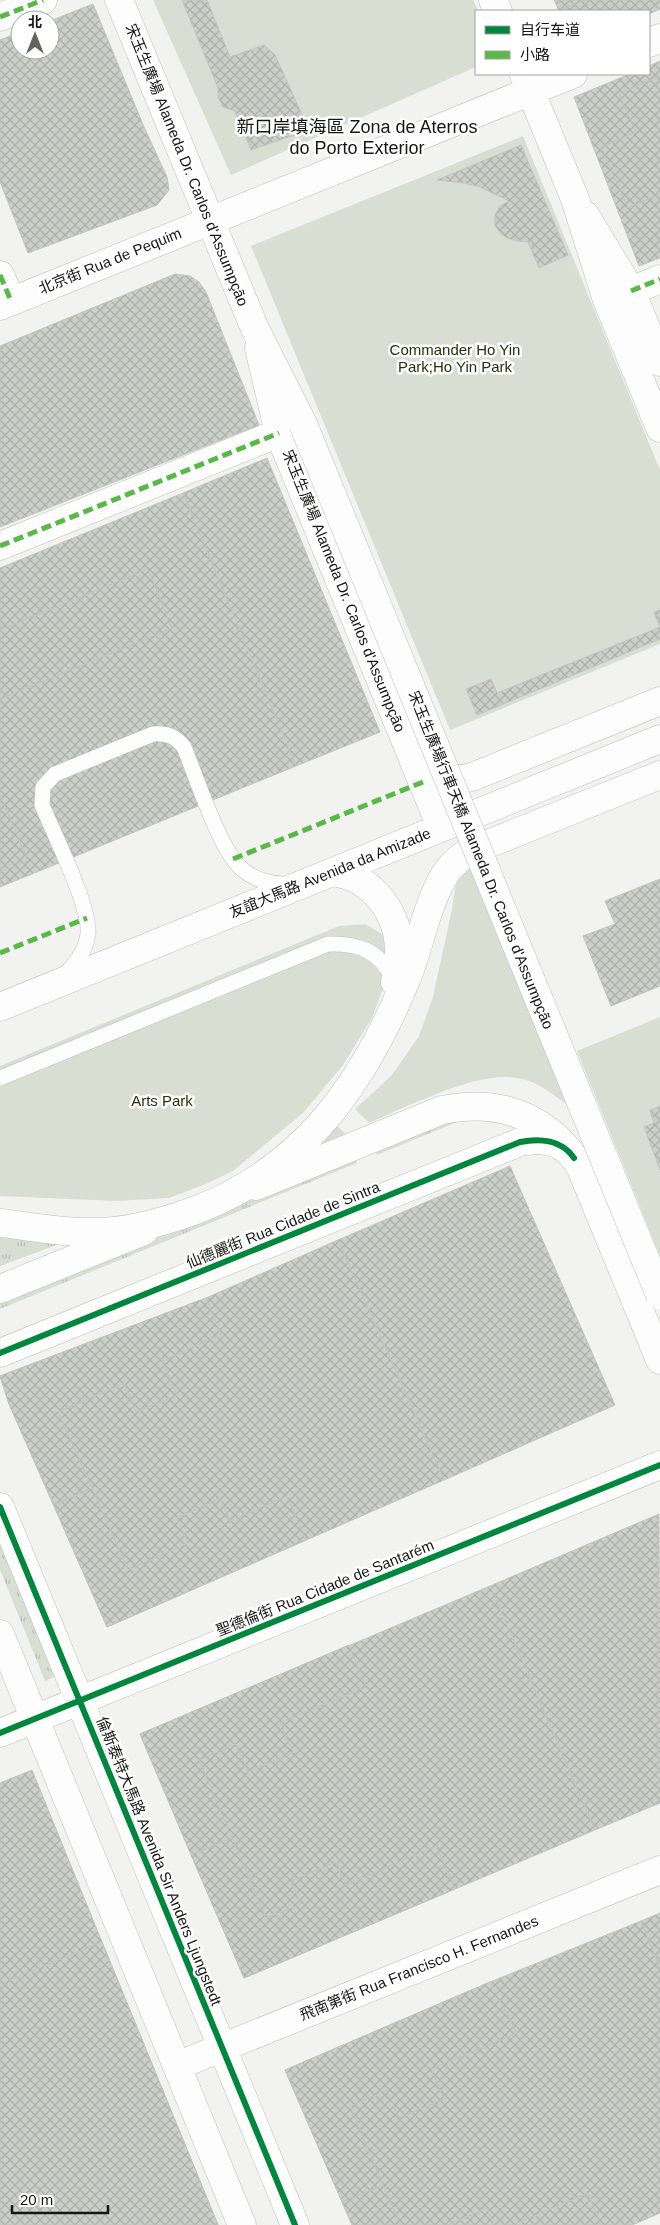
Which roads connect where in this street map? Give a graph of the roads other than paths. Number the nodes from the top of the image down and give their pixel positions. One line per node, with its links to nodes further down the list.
1 (42, 0): 3 (street)
2 (119, 0): 6 (street, 宋玉生廣場 Alameda Dr. Carlos d'Assumpção)
3 (0, 17)
4 (567, 75): 5 (street, 北京街 Rua de Pequim)
5 (527, 82): 6 (street, 北京街 Rua de Pequim); 9 (street)
6 (210, 220): 10 (street, 北京街 Rua de Pequim); 13 (street, 宋玉生廣場 Alameda Dr. Carlos d'Assumpção)
7 (0, 275): 10 (street, 北京街 Rua de Pequim)
8 (660, 279): 9 (street)
9 (619, 295): 11 (street); 12 (street)
10 (5, 303)
11 (660, 362)
12 (660, 428)
13 (291, 429): 14 (street, 宋玉生廣場 Alameda Dr. Carlos d'Assumpção); 17 (street, 宋玉生廣場 Alameda Dr. Carlos d'Assumpção); 32 (street, 宋玉生廣場行車天橋 Alameda Dr. Carlos d'Assumpção, bridge)
14 (0, 546)
15 (660, 701): 17 (street, 宋玉生廣場 Alameda Dr. Carlos d'Assumpção)
16 (660, 738): 19 (street, 友誼大馬路 Avenida da Amizade)
17 (409, 749): 19 (street, 宋玉生廣場 Alameda Dr. Carlos d'Assumpção)
18 (660, 774): 25 (street)
19 (441, 827): 20 (street, 友誼大馬路 Avenida da Amizade)
20 (333, 872): 21 (street, 友誼大馬路 Avenida da Amizade); 22 (street)
21 (305, 883): 23 (street, 友誼大馬路 Avenida da Amizade); 23 (lane)
22 (395, 982): 25 (street); 26 (lane)
23 (50, 986): 24 (street, 友誼大馬路 Avenida da Amizade)
24 (0, 1007)
25 (373, 1049): 28 (street)
26 (0, 1078)
27 (574, 1158): 28 (street); 33 (street, 仙德麗街 Rua Cidade de Sintra); 34 (street)
28 (215, 1202): 29 (street)
29 (190, 1213): 30 (street); 31 (street)
30 (0, 1223)
31 (0, 1289)
32 (660, 1295)
33 (0, 1353)
34 (660, 1360)
35 (660, 1465): 38 (street, 聖德倫街 Rua Cidade de Santarém)
36 (0, 1507): 38 (street, 倫斯泰特大馬路 Avenida Sir Anders Ljungstedt)
37 (0, 1634): 39 (street)
38 (80, 1701): 39 (street, 聖德倫街 Rua Cidade de Santarém); 42 (street, 倫斯泰特大馬路 Avenida Sir Anders Ljungstedt)
39 (35, 1719): 40 (street, 聖德倫街 Rua Cidade de Santarém); 43 (street)
40 (0, 1733)
41 (660, 1870): 42 (street, 飛南第街 Rua Francisco H. Fernandes)
42 (222, 2048): 43 (street, 飛南第街 Rua Francisco H. Fernandes); 45 (street, 倫斯泰特大馬路 Avenida Sir Anders Ljungstedt)
43 (177, 2066): 44 (street)
44 (242, 2225)
45 (295, 2225)

